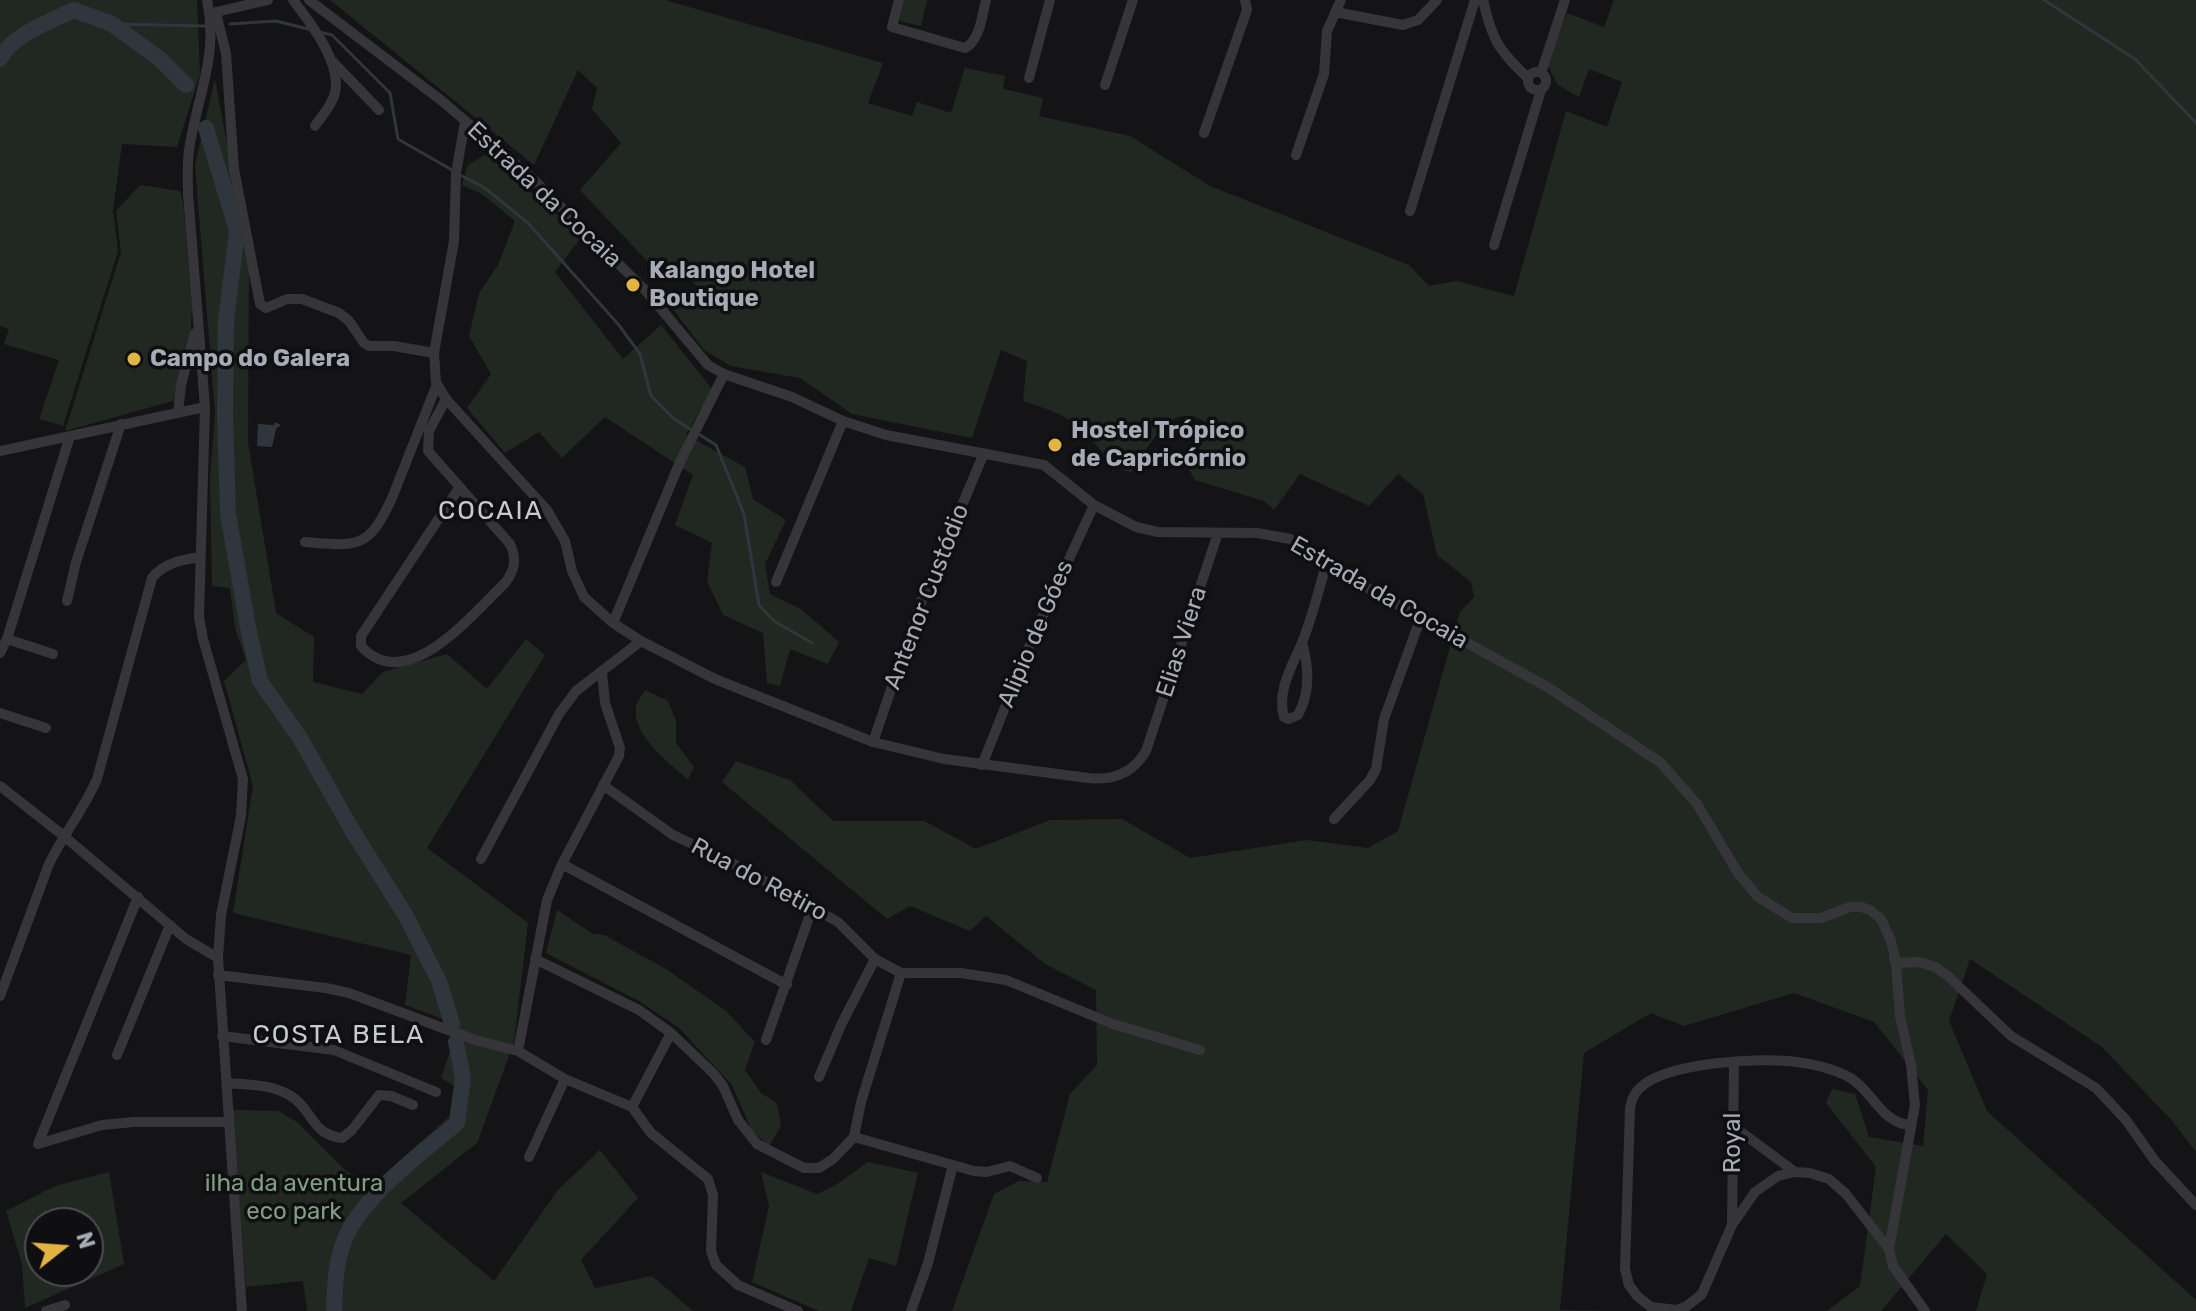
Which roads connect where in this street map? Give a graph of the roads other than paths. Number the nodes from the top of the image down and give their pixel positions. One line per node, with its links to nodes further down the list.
1 (207, 0): 16 (street)
2 (268, 0): 16 (street)
3 (293, 0): 17 (street)
4 (309, 0): 24 (street, Estrada da Cocaia)
5 (899, 0): 6 (street)
6 (986, 0)
7 (1050, 0): 19 (street)
8 (1133, 0): 21 (street)
9 (1245, 0): 26 (street)
10 (1341, 0): 15 (street)
11 (1437, 0): 15 (street)
12 (1475, 0): 28 (street)
13 (1483, 0): 20 (street)
14 (1565, 0): 18 (street)
15 (1335, 12): 27 (street)
16 (213, 13): 30 (street); 31 (street)
17 (329, 57): 23 (street); 25 (street)
18 (1541, 73): 20 (street); 22 (street)
19 (1029, 78)
20 (1528, 78): 22 (street)
21 (1105, 85)
22 (1541, 90): 29 (street)
23 (379, 110)
24 (465, 122): 31 (street); 32 (street, Estrada da Cocaia)
25 (315, 126)
26 (1204, 133)
27 (1296, 155)
28 (1410, 211)
29 (1494, 245)
30 (197, 322): 35 (street); 36 (street)
31 (434, 353): 33 (street)
32 (724, 374): 37 (street, Estrada da Cocaia); 51 (street)
33 (437, 384): 34 (street); 45 (street)
34 (446, 399): 42 (street); 51 (street)
35 (205, 407): 36 (street); 46 (street)
36 (178, 413): 38 (street)
37 (843, 421): 41 (street, Estrada da Cocaia); 48 (street)
38 (121, 424): 39 (street); 49 (street)
39 (70, 436): 40 (street); 52 (street)
40 (0, 451)
41 (984, 453): 43 (street, Estrada da Cocaia); 60 (street, Antenor Custódio)
42 (459, 488): 42 (street)
43 (1094, 505): 44 (street, Estrada da Cocaia); 61 (street, Alipio de Góes)
44 (1218, 533): 47 (street, Estrada da Cocaia); 61 (street)
45 (305, 542)
46 (200, 557): 65 (street); 71 (street)
47 (1327, 562): 50 (street, Estrada da Cocaia); 54 (street)
48 (776, 582)
49 (67, 601)
50 (1421, 617): 64 (street); 74 (street, Estrada da Cocaia)
51 (613, 623): 53 (street)
52 (7, 639): 55 (street); 56 (street)
53 (641, 641): 57 (street); 60 (street)
54 (1302, 642): 54 (street)
55 (0, 653)
56 (53, 654)
57 (602, 672): 62 (street); 66 (street)
58 (0, 713): 59 (street)
59 (46, 728)
60 (873, 742): 61 (street)
61 (982, 765)
62 (603, 785): 67 (street); 69 (street, Rua do Retiro)
63 (0, 786): 65 (street)
64 (1334, 819)
65 (65, 837): 68 (street); 78 (street)
66 (481, 859)
67 (562, 864): 72 (street); 77 (street)
68 (138, 897): 70 (street); 92 (street)
69 (813, 906): 73 (street, Rua do Retiro); 77 (street)
70 (170, 925): 71 (street); 84 (street)
71 (218, 958): 76 (street)
72 (535, 959): 79 (street); 83 (street)
73 (875, 959): 75 (street, Rua do Retiro); 86 (street)
74 (1896, 963): 93 (street, Estrada da Cocaia); 100 (street)
75 (901, 973): 82 (street, Rua do Retiro); 95 (street)
76 (218, 975): 80 (street); 83 (street)
77 (787, 985): 81 (street)
78 (0, 996)
79 (671, 1033): 91 (street); 95 (street)
80 (222, 1036): 88 (street); 89 (street)
81 (766, 1040)
82 (1200, 1050)
83 (518, 1051): 87 (street)
84 (117, 1055)
85 (1734, 1062): 93 (street); 94 (street, Royal); 101 (street)
86 (819, 1077)
87 (565, 1079): 91 (street); 96 (street)
88 (227, 1083): 90 (street); 92 (street)
89 (436, 1092)
90 (413, 1105)
91 (632, 1107): 106 (street)
92 (229, 1122): 105 (street)
93 (1911, 1125): 102 (street, Estrada da Cocaia)
94 (1733, 1126): 98 (street); 101 (street, Royal)
95 (854, 1137): 97 (street)
96 (529, 1157)
97 (953, 1165): 99 (street); 107 (street)
98 (1795, 1172): 101 (street); 102 (street)
99 (1037, 1178)
100 (2196, 1205)
101 (1732, 1225)
102 (1889, 1249): 108 (street)
103 (65, 1305): 104 (street)
104 (46, 1311)
105 (242, 1311)
106 (798, 1311)
107 (911, 1311)
108 (1925, 1311)

